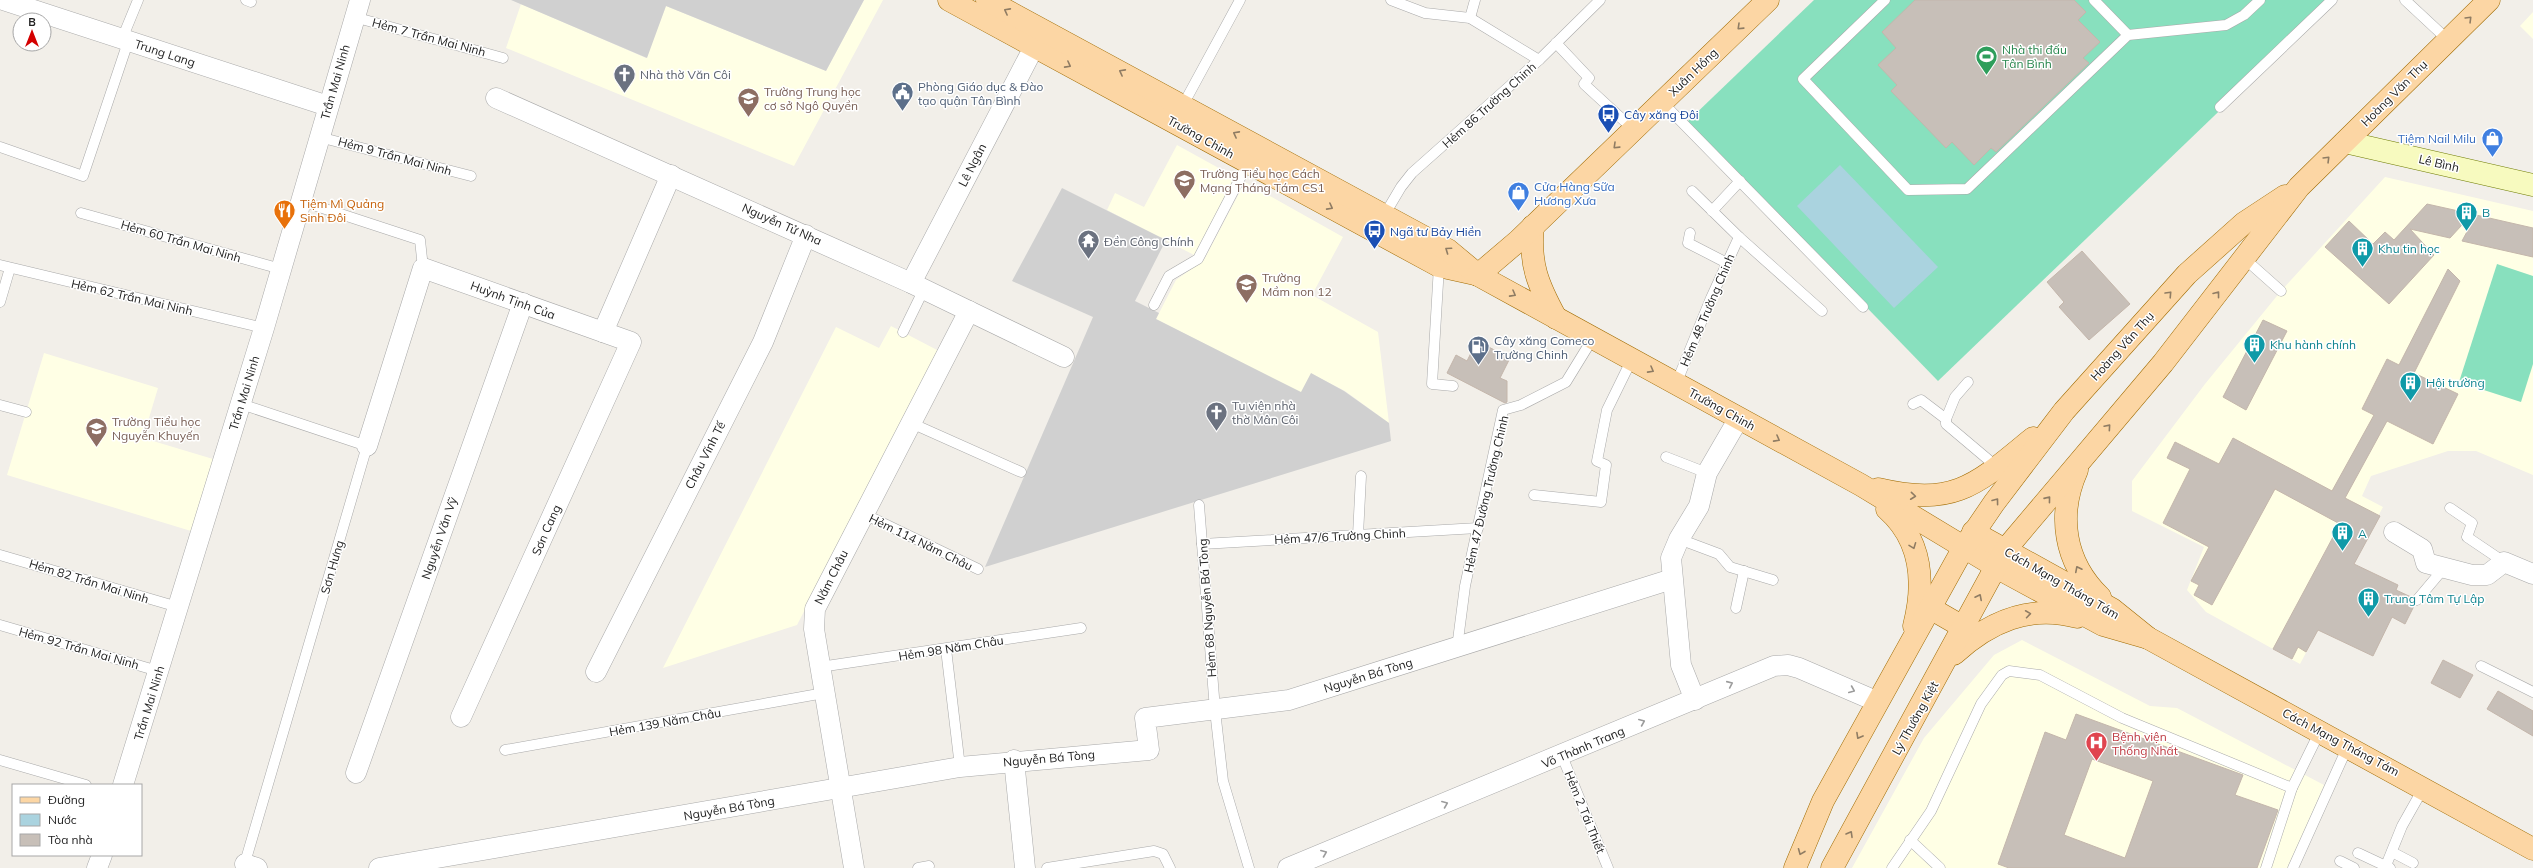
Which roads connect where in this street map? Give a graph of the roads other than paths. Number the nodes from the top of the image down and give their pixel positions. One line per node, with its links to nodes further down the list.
1 (3, 0): 19 (street, Trung Lang)
2 (138, 0): 19 (lane)
3 (949, 0): 15 (main road, Trường Chinh)
4 (1240, 0): 27 (lane)
5 (1391, 0): 17 (lane)
6 (1475, 0): 17 (lane)
7 (1600, 0): 21 (lane, Hẻm 86 Trường Chinh)
8 (1768, 0): 26 (main road, Xuân Hồng, one-way to 26)
9 (1885, 0): 18 (lane)
10 (2094, 0): 18 (lane)
11 (2260, 0): 18 (lane)
12 (2332, 0): 29 (lane)
13 (2405, 0): 20 (lane)
14 (2489, 0): 20 (main road, Hoàng Văn Thụ, one-way to 14)
15 (982, 5): 22 (main road, Trường Chinh); 27 (main road, Trường Chinh, one-way to 15)
16 (357, 8): 23 (lane, Hẻm 7 Trần Mai Ninh); 28 (street, Trần Mai Ninh)
17 (1470, 18): 24 (lane)
18 (2128, 35)
19 (125, 40): 28 (street, Trung Lang); 33 (lane)
20 (2448, 40): 32 (main road, Hoàng Văn Thụ)
21 (1556, 43): 24 (lane, Hẻm 86 Trường Chinh); 30 (lane)
22 (1034, 47): 34 (main road, Trường Chinh, one-way to 34); 57 (street, Lê Ngân)
23 (503, 58)
24 (1538, 60): 44 (lane, Hẻm 86 Trường Chinh)
25 (496, 98): 35 (street, Nguyễn Tử Nha)
26 (1662, 102): 30 (main road, Xuân Hồng); 37 (lane)
27 (1183, 105): 34 (main road, Trường Chinh, one-way to 27)
28 (328, 106): 31 (street, Trần Mai Ninh)
29 (2220, 106)
30 (1633, 129): 45 (main road, Xuân Hồng, one-way to 45)
31 (319, 137): 36 (lane, Hẻm 9 Trần Mai Ninh); 41 (street, Trần Mai Ninh)
32 (2345, 142): 38 (street, Lê Bình); 39 (main road, Hoàng Văn Thụ, one-way to 32)
33 (0, 147)
34 (1253, 154): 44 (main road, Trường Chinh); 52 (main road, Trường Chinh, one-way to 52); 61 (lane)
35 (671, 175): 47 (street, Nguyễn Tử Nha); 67 (street)
36 (471, 176)
37 (1740, 181): 42 (lane); 62 (lane)
38 (2533, 185)
39 (2299, 187): 49 (main road, Hoàng Văn Thụ); 80 (main road, Hoàng Văn Thụ, one-way to 39)
40 (1692, 191): 42 (lane, Hẻm 48 Trường Chinh)
41 (301, 201): 54 (lane); 55 (street, Trần Mai Ninh)
42 (1712, 211): 48 (lane, Hẻm 48 Trường Chinh)
43 (81, 213): 55 (lane, Hẻm 60 Trần Mai Ninh)
44 (1384, 214): 56 (main road, Trường Chinh, one-way to 44)
45 (1533, 226): 56 (main road, Xuân Hồng); 65 (main road)
46 (1690, 233): 50 (lane)
47 (806, 235): 57 (street, Nguyễn Tử Nha); 126 (street, Châu Vĩnh Tế)
48 (1739, 238): 50 (lane, Hẻm 48 Trường Chinh); 64 (lane, Hẻm 48 Trường Chinh)
49 (2245, 259): 58 (lane); 86 (main road, Hoàng Văn Thụ, one-way to 49)
50 (1727, 263): 74 (lane, Hẻm 48 Trường Chinh)
51 (0, 265): 53 (lane, Hẻm 62 Trần Mai Ninh)
52 (1439, 266): 56 (main road, Trường Chinh); 75 (lane)
53 (10, 268): 59 (lane); 66 (lane, Hẻm 62 Trần Mai Ninh)
54 (423, 268): 60 (street, Huỳnh Tịnh Của); 84 (street, Sơn Hưng)
55 (281, 269): 66 (street, Trần Mai Ninh)
56 (1478, 275): 65 (main road, Trường Chinh, one-way to 65)
57 (917, 286): 63 (street, Nguyễn Tử Nha); 68 (lane)
58 (2281, 291)
59 (0, 302)
60 (523, 303): 67 (street, Huỳnh Tịnh Của); 140 (street, Nguyễn Văn Vỹ)
61 (1154, 305)
62 (1863, 307)
63 (969, 311): 71 (street, Nguyễn Tử Nha); 83 (street, Năm Châu)
64 (1822, 311)
65 (1556, 318): 69 (main road, Trường Chinh)
66 (264, 328): 76 (street, Trần Mai Ninh)
67 (603, 332): 70 (street, Huỳnh Tịnh Của)
68 (903, 332)
69 (1594, 338): 72 (main road, Trường Chinh); 96 (lane, Hẻm 47 Đường Trường Chinh)
70 (631, 342): 132 (street, Sơn Cang)
71 (1064, 358)
72 (1632, 359): 74 (main road, Trường Chinh, one-way to 74); 92 (lane)
73 (1968, 382): 82 (lane)
74 (1676, 384): 81 (main road, Trường Chinh)
75 (1454, 386)
76 (241, 404): 84 (lane); 112 (street, Trần Mai Ninh)
77 (1913, 404): 82 (lane)
78 (0, 405): 79 (lane)
79 (26, 412)
80 (2064, 412): 87 (main road); 100 (main road, Hoàng Văn Thụ, one-way to 80)
81 (1739, 418): 89 (street); 91 (main road, Trường Chinh, one-way to 91)
82 (1946, 419): 87 (lane)
83 (911, 423): 88 (lane); 95 (street, Năm Châu)
84 (367, 446): 154 (lane, Sơn Hưng)
85 (1666, 457): 89 (lane)
86 (2082, 457): 103 (main road, Hoàng Văn Thụ, one-way to 86); 115 (main road, one-way to 86)
87 (1997, 467): 91 (main road, one-way to 87)
88 (1021, 472)
89 (1707, 473): 99 (street)
90 (1361, 476): 98 (lane)
91 (1861, 485): 100 (main road, Trường Chinh); 121 (main road, one-way to 121)
92 (1534, 495)
93 (1199, 505): 101 (lane, Hẻm 68 Nguyễn Bá Tòng)
94 (2450, 508): 104 (lane)
95 (864, 514): 106 (lane, Hẻm 114 Năm Châu); 124 (street, Năm Châu)
96 (1478, 528): 98 (lane, Hẻm 47/6 Trường Chinh); 120 (lane, Hẻm 47 Đường Trường Chinh)
97 (2394, 532): 105 (street)
98 (1358, 535): 101 (lane, Hẻm 47/6 Trường Chinh)
99 (1679, 539): 107 (lane); 109 (street)
100 (1968, 540): 103 (main road, Cách Mạng Tháng Tám); 114 (main road)
101 (1202, 544): 131 (lane, Hẻm 68 Nguyễn Bá Tòng)
102 (0, 555): 112 (lane, Hẻm 82 Trần Mai Ninh)
103 (2000, 558): 115 (main road, Cách Mạng Tháng Tám); 117 (main road, Lý Thường Kiệt, one-way to 103)
104 (2504, 562): 105 (street); 108 (street)
105 (2444, 568): 111 (lane)
106 (978, 569)
107 (1744, 571): 110 (lane); 113 (lane)
108 (2533, 574)
109 (1672, 579): 120 (street, Nguyễn Bá Tòng); 129 (street)
110 (1773, 580)
111 (2417, 600)
112 (178, 607): 125 (street, Trần Mai Ninh)
113 (1736, 608)
114 (1930, 608): 117 (main road); 121 (main road)
115 (2108, 617): 122 (main road, one-way to 115); 133 (main road, Cách Mạng Tháng Tám)
116 (0, 625): 125 (lane, Hẻm 92 Trần Mai Ninh)
117 (1963, 627): 122 (main road, Lý Thường Kiệt)
118 (1081, 628): 119 (lane, Hẻm 98 Năm Châu)
119 (946, 648): 124 (lane, Hẻm 98 Năm Châu); 139 (lane)
120 (1457, 648): 131 (street, Nguyễn Bá Tòng)
121 (1905, 652): 130 (main road)
122 (1947, 660): 167 (main road, Lý Thường Kiệt, one-way to 122)
123 (2481, 666): 127 (lane)
124 (820, 667): 128 (street, Năm Châu)
125 (158, 672): 142 (street, Trần Mai Ninh)
126 (596, 672)
127 (2533, 692)
128 (824, 693): 135 (lane, Hẻm 139 Năm Châu); 144 (street, Năm Châu)
129 (1695, 700): 130 (street, Võ Thành Trang, one-way to 130); 136 (street, Võ Thành Trang, one-way to 129)
130 (1878, 702): 166 (main road, one-way to 166)
131 (1215, 710): 138 (street, Nguyễn Bá Tòng); 163 (lane, Hẻm 68 Nguyễn Bá Tòng)
132 (461, 717)
133 (2320, 731): 134 (main road, Cách Mạng Tháng Tám); 145 (lane)
134 (2348, 746): 143 (main road, Cách Mạng Tháng Tám); 171 (lane)
135 (505, 750)
136 (1562, 756): 164 (street, Võ Thành Trang, one-way to 136); 165 (lane, Hẻm 2 Tái Thiết)
137 (0, 760): 141 (lane)
138 (1014, 760): 139 (street, Nguyễn Bá Tòng); 160 (street)
139 (960, 767): 144 (street, Nguyễn Bá Tòng)
140 (356, 773)
141 (83, 784)
142 (123, 784)
143 (2424, 787): 147 (main road, Cách Mạng Tháng Tám); 148 (lane)
144 (840, 788): 157 (street, Nguyễn Bá Tòng); 158 (street, Năm Châu)
145 (2292, 788): 146 (lane); 170 (lane)
146 (1910, 840): 168 (lane); 169 (lane)
147 (2533, 849)
148 (2392, 852): 152 (lane); 155 (lane)
149 (2358, 853): 155 (lane)
150 (102, 856): 156 (street)
151 (2340, 861): 172 (lane)
152 (2413, 863)
153 (929, 866): 159 (lane)
154 (248, 867)
155 (2387, 867)
156 (98, 868)
157 (379, 868)
158 (854, 868)
159 (918, 868)
160 (1025, 868)
161 (1047, 868): 162 (lane)
162 (1170, 868)
163 (1249, 868)
164 (1288, 868)
165 (1608, 868)
166 (1795, 868)
167 (1832, 868)
168 (1892, 868)
169 (1940, 868)
170 (2266, 868)
171 (2293, 868)
172 (2354, 868)

